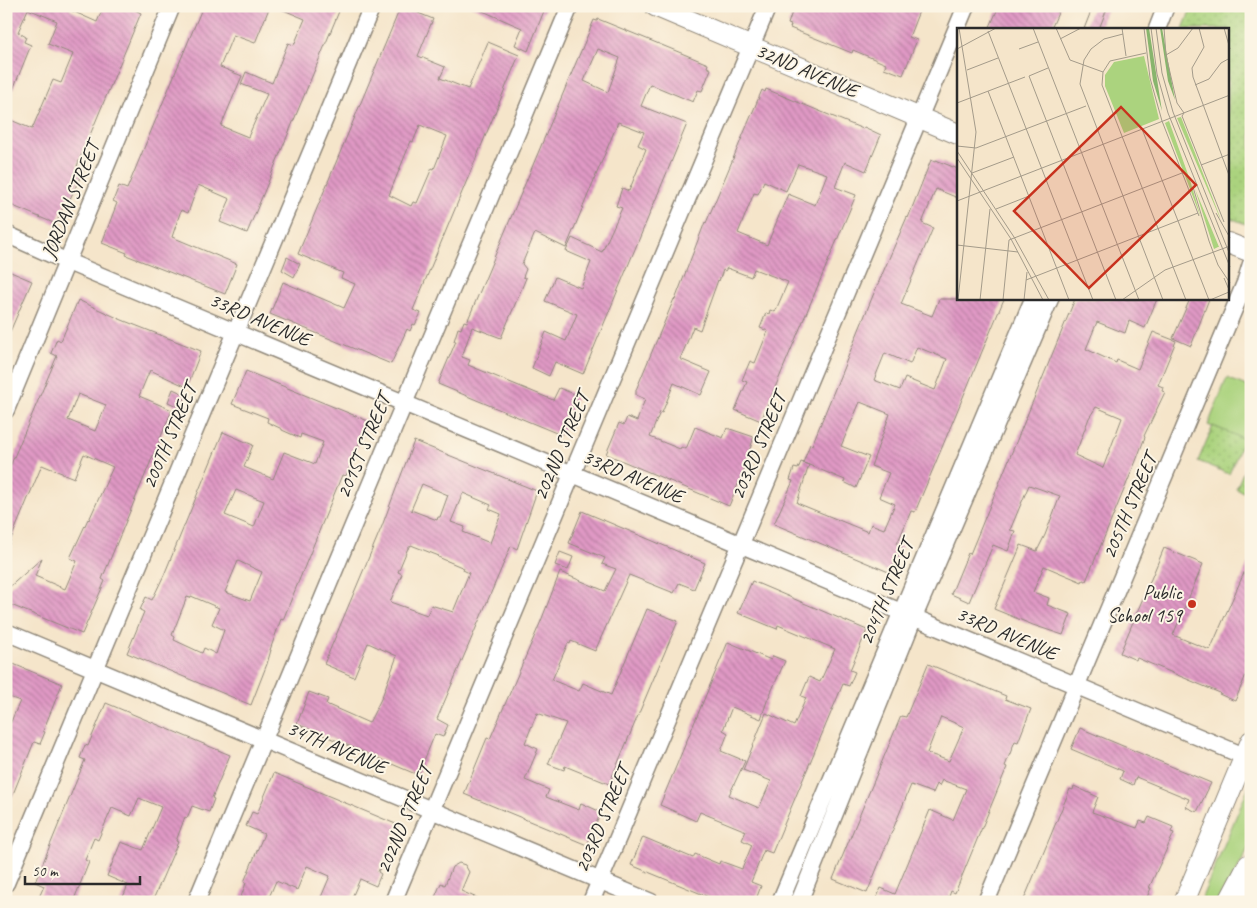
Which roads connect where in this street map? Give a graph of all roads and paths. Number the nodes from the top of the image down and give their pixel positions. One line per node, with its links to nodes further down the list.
1 (172, 6): 15 (street, JORDAN STREET)
2 (372, 6): 19 (street, 200TH STREET)
3 (570, 6): 20 (street, 201ST STREET)
4 (655, 6): 9 (street, 32ND AVENUE)
5 (768, 6): 9 (street, 202ND STREET)
6 (966, 6): 10 (street, 203RD STREET)
7 (1166, 6): 8 (street)
8 (1157, 28)
9 (751, 47): 10 (street, 32ND AVENUE); 22 (street, 202ND STREET)
10 (919, 117): 11 (street, 32ND AVENUE); 23 (street, 203RD STREET)
11 (957, 134)
12 (6, 234): 15 (street, 33RD AVENUE)
13 (1230, 245): 14 (street)
14 (1251, 252)
15 (68, 262): 19 (street, 33RD AVENUE); 21 (street, JORDAN STREET)
16 (1251, 264): 27 (street, 205TH STREET)
17 (1033, 300): 24 (street, 204TH STREET)
18 (1050, 300): 24 (street, 204TH STREET)
19 (236, 332): 20 (street, 33RD AVENUE); 26 (street, 200TH STREET)
20 (404, 403): 22 (street, 33RD AVENUE); 28 (street, 201ST STREET)
21 (6, 410)
22 (572, 474): 23 (street, 33RD AVENUE); 30 (street, 202ND STREET)
23 (740, 544): 24 (street, 33RD AVENUE); 32 (street, 203RD STREET)
24 (907, 614): 27 (street, 33RD AVENUE); 38 (street, 204TH STREET); 39 (street, 204TH STREET)
25 (6, 632): 26 (street, 34TH AVENUE)
26 (95, 669): 28 (street, 34TH AVENUE); 33 (street, 200TH STREET)
27 (1077, 685): 29 (street, 33RD AVENUE); 40 (street, 205TH STREET)
28 (263, 739): 30 (street, 34TH AVENUE); 34 (street, 201ST STREET)
29 (1248, 749): 41 (street)
30 (431, 810): 32 (street, 34TH AVENUE); 35 (street, 202ND STREET)
31 (1251, 868): 42 (highway)
32 (600, 880): 36 (street, 203RD STREET); 37 (street, 34TH AVENUE)
33 (6, 883)
34 (196, 902)
35 (393, 902)
36 (590, 902)
37 (651, 902)
38 (780, 902)
39 (799, 902)
40 (986, 902)
41 (1184, 902)
42 (1233, 902)

